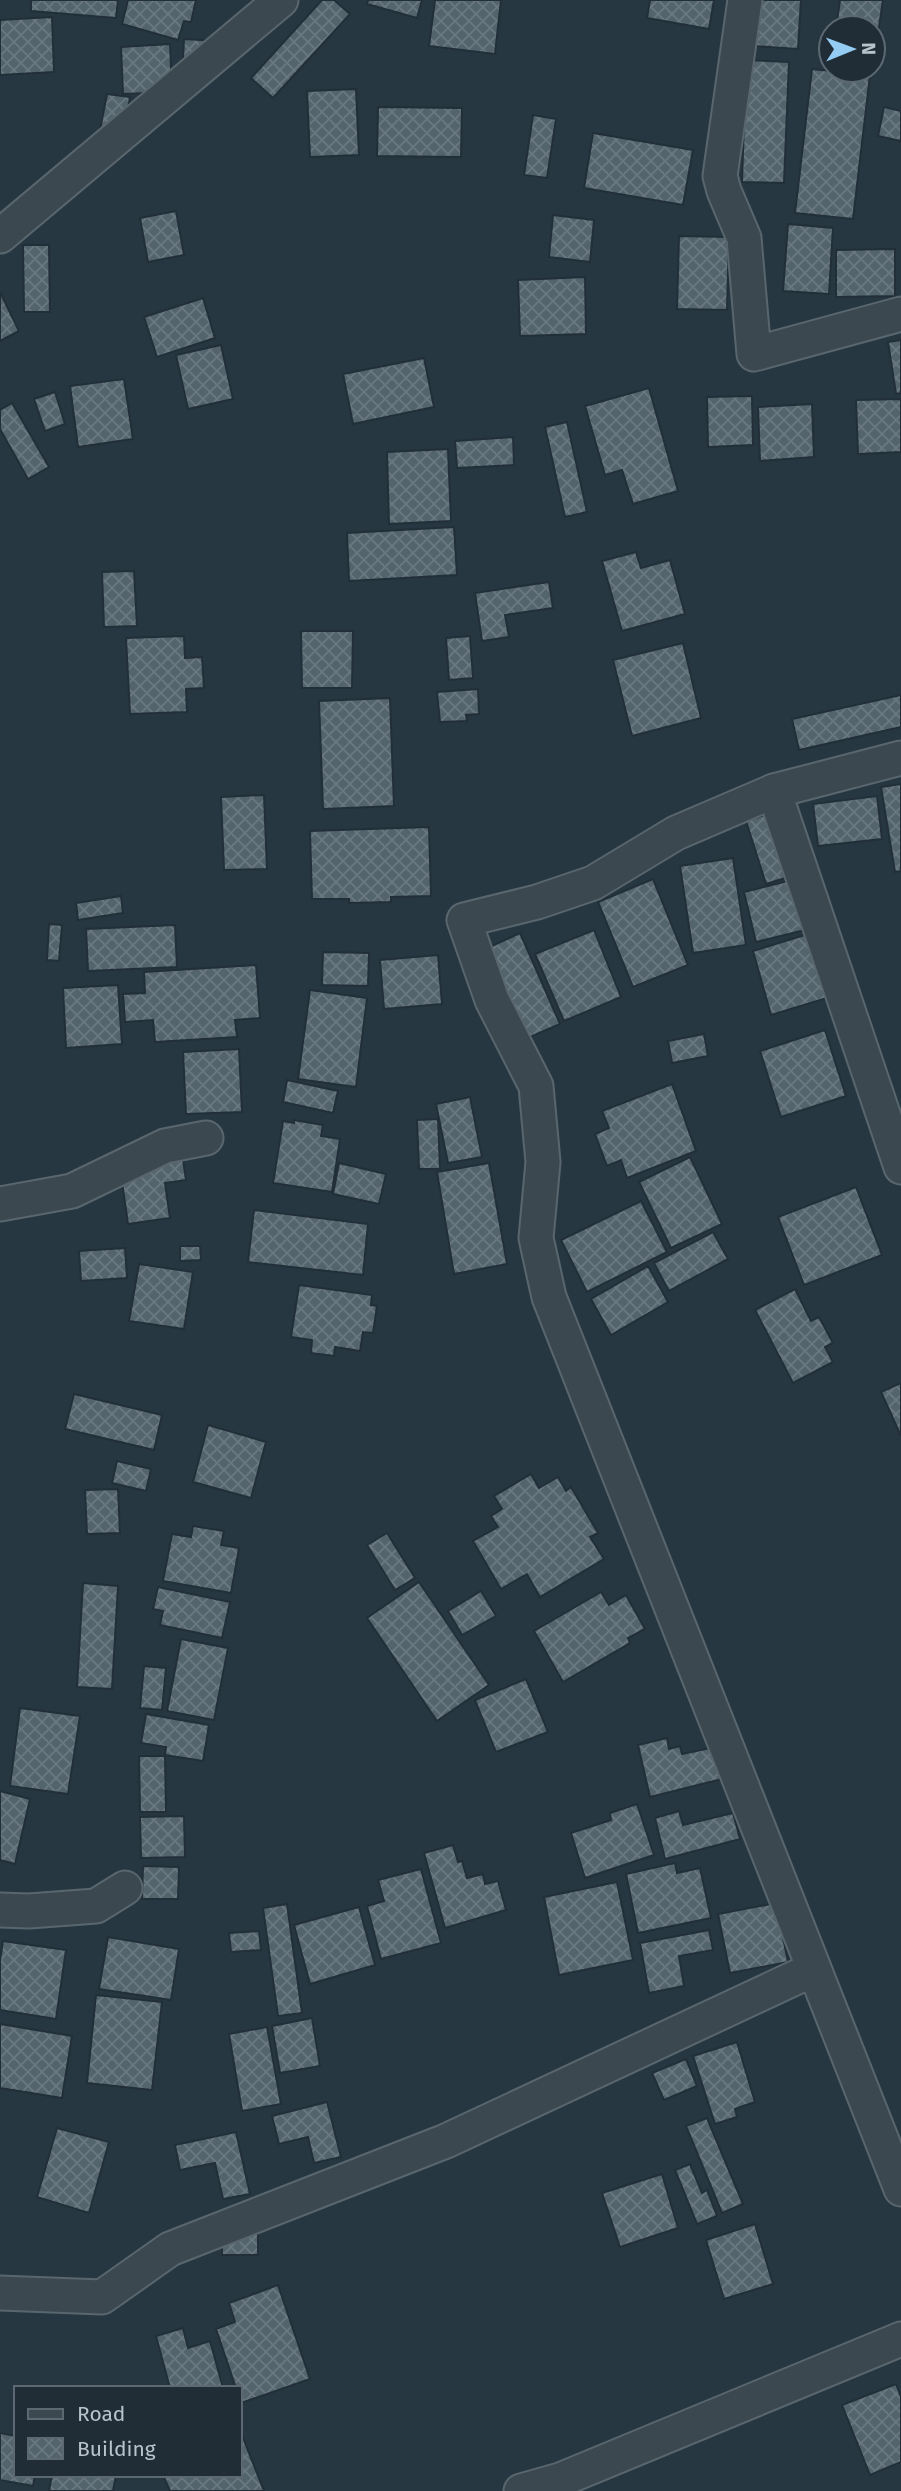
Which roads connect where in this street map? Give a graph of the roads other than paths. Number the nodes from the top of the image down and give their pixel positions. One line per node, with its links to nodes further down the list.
1 (281, 0): 3 (street)
2 (745, 0): 4 (street)
3 (0, 236)
4 (901, 314)
5 (901, 758): 6 (street)
6 (775, 791): 8 (street); 12 (street)
7 (206, 1138): 9 (street)
8 (901, 1167)
9 (0, 1204)
10 (125, 1888): 11 (street)
11 (0, 1910)
12 (814, 1969): 13 (street); 14 (street)
13 (901, 2189)
14 (0, 2293)
15 (901, 2339): 16 (street)
16 (521, 2491)

